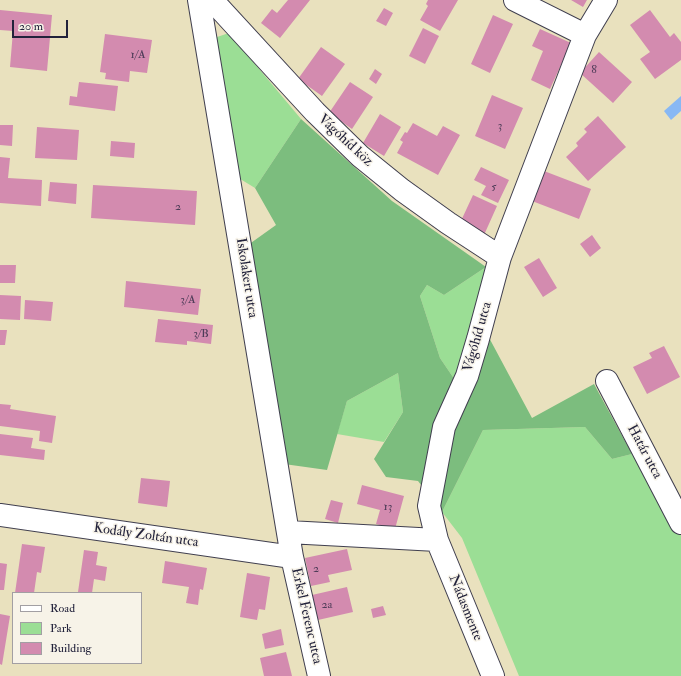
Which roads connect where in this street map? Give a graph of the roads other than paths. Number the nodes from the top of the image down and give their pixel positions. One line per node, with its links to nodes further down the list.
1 (199, 0): 10 (street, Iskolakert utca)
2 (212, 0): 6 (street, Vágóhíd köz)
3 (514, 0): 5 (street)
4 (606, 0): 5 (street, Vágóhíd utca)
5 (585, 35): 6 (street, Vágóhíd utca)
6 (500, 257): 11 (street, Vágóhíd utca)
7 (606, 381): 9 (street, Határ utca)
8 (0, 515): 12 (street, Kodály Zoltán utca)
9 (681, 523)
10 (288, 532): 11 (street); 12 (street, Iskolakert utca)
11 (437, 540): 14 (street, Nádasmente)
12 (292, 557): 13 (street, Erkel Ferenc utca)
13 (319, 676)
14 (493, 676)

